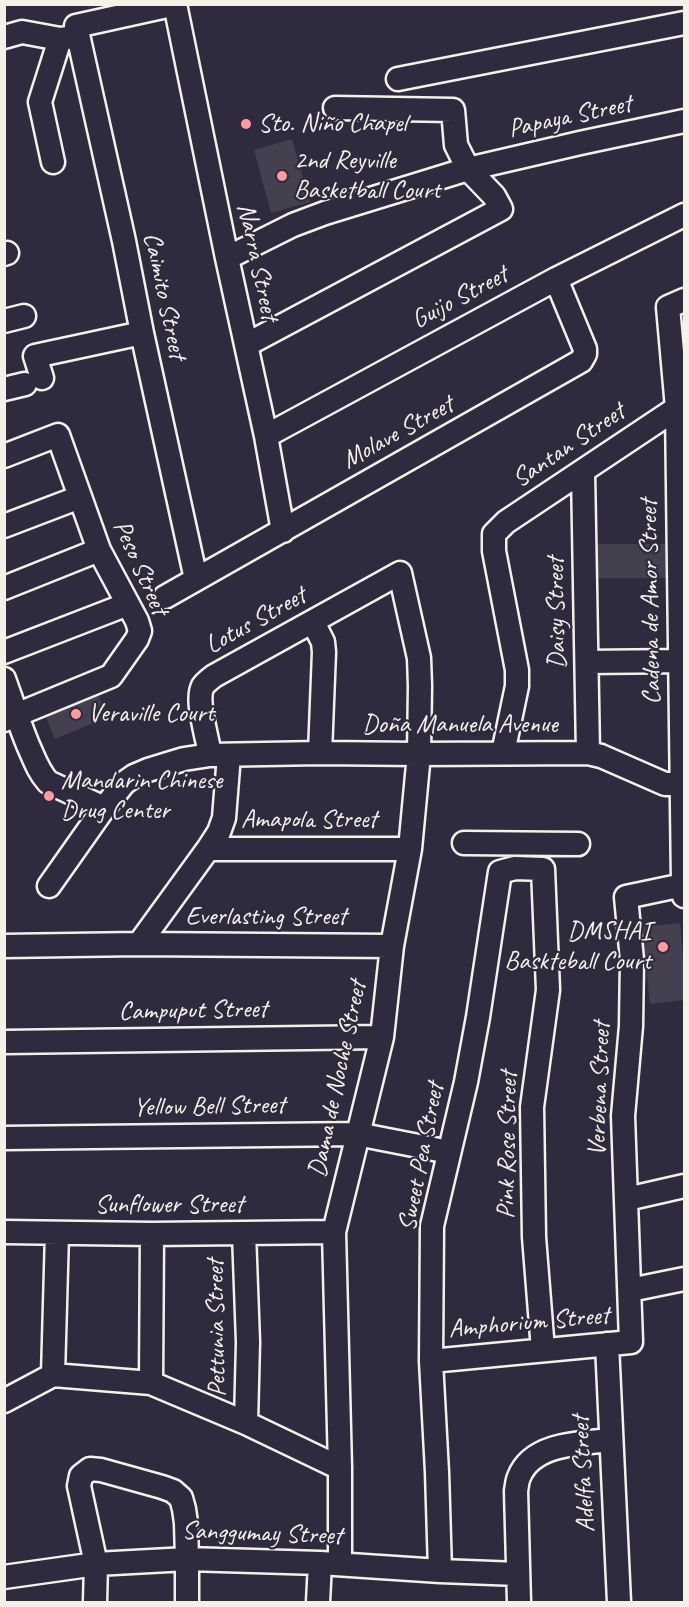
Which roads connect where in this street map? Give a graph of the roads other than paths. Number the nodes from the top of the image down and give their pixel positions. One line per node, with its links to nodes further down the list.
1 (176, 5): 3 (street); 11 (street, Narra Street)
2 (684, 23): 5 (street)
3 (75, 26): 4 (street); 8 (street); 14 (street, Caimito Street)
4 (4, 38)
5 (398, 79)
6 (335, 108): 9 (street)
7 (684, 121): 9 (street, Papaya Street)
8 (53, 162)
9 (468, 169): 11 (street, Papaya Street); 15 (street)
10 (684, 215): 12 (street, Guijo Street)
11 (227, 258): 15 (street, Narra Street)
12 (556, 279): 18 (street, Guijo Street); 23 (street, Molave Street)
13 (676, 304): 17 (street, Cadena de Amor Street)
14 (142, 333): 16 (street); 26 (street, Caimito Street)
15 (246, 345): 18 (street, Narra Street)
16 (24, 384)
17 (677, 408): 20 (street, Santan Street); 32 (street, Cadena de Amor Street)
18 (266, 436): 23 (street, Narra Street)
19 (4, 456): 21 (street, Peso Street)
20 (583, 472): 33 (street, Daisy Street); 37 (street, Santan Street)
21 (80, 497): 22 (street); 24 (street, Peso Street)
22 (4, 526)
23 (283, 531): 26 (street, Molave Street)
24 (99, 550): 27 (street); 29 (street, Peso Street)
25 (400, 573): 30 (street, Lotus Street); 39 (street, Dama de Noche Street)
26 (196, 579): 28 (street, Molave Street)
27 (4, 588)
28 (165, 597)
29 (128, 604): 31 (street); 35 (street, Peso Street)
30 (313, 622): 36 (street); 40 (street, Lotus Street)
31 (4, 652)
32 (680, 661): 33 (street); 41 (street, Cadena de Amor Street)
33 (587, 662): 38 (street, Daisy Street)
34 (4, 679): 35 (street)
35 (10, 718): 42 (street)
36 (320, 753): 39 (street, Doña Manuela Avenue); 40 (street, Doña Manuela Avenue)
37 (503, 753): 38 (street, Doña Manuela Avenue); 39 (street, Doña Manuela Avenue)
38 (588, 753): 41 (street, Doña Manuela Avenue)
39 (419, 754): 47 (street, Dama de Noche Street)
40 (220, 755): 42 (street, Doña Manuela Avenue); 46 (street, Lotus Street)
41 (683, 784): 50 (street, Cadena de Amor Street)
42 (104, 808): 49 (street, Doña Manuela Avenue)
43 (464, 843): 44 (street)
44 (518, 843): 45 (street); 48 (street)
45 (578, 844)
46 (208, 849): 47 (street, Amapola Street); 51 (street, Lotus Street)
47 (410, 849): 53 (street, Dama de Noche Street)
48 (515, 868): 58 (street, Sweet Pea Street); 70 (street, Pink Rose Street)
49 (49, 886)
50 (684, 890): 60 (street, Verbena Street)
51 (139, 944): 52 (street, Everlasting Street); 53 (street, Everlasting Street)
52 (4, 946)
53 (392, 946): 54 (street, Dama de Noche Street)
54 (382, 1037): 55 (street, Campuput Street); 56 (street, Dama de Noche Street)
55 (4, 1042)
56 (357, 1134): 57 (street, Yellow Bell Street); 58 (street, Yellow Bell Street); 62 (street, Dama de Noche Street)
57 (4, 1138)
58 (449, 1152): 71 (street, Sweet Pea Street)
59 (684, 1186): 60 (street)
60 (627, 1199): 67 (street, Verbena Street)
61 (4, 1232): 63 (street, Sunflower Street)
62 (334, 1232): 64 (street, Sunflower Street); 77 (street, Dama de Noche Street)
63 (57, 1233): 65 (street, Sunflower Street); 72 (street)
64 (244, 1233): 65 (street, Sunflower Street); 75 (street, Pettunia Street)
65 (152, 1234): 73 (street)
66 (684, 1279): 67 (street)
67 (630, 1290): 68 (street, Verbena Street)
68 (631, 1342): 69 (street, Amphorium Street)
69 (607, 1344): 70 (street, Amphorium Street); 76 (street, Adelfa Street)
70 (543, 1350): 71 (street, Amphorium Street)
71 (431, 1361): 81 (street, Sweet Pea Street)
72 (53, 1375): 73 (street); 74 (street)
73 (151, 1383): 75 (street)
74 (4, 1401)
75 (246, 1423): 77 (street)
76 (611, 1440): 82 (street); 88 (street, Adelfa Street)
77 (340, 1468): 80 (street, Dama de Noche Street)
78 (188, 1559): 79 (street, Sanggumay Street); 79 (street); 80 (street, Sanggumay Street); 85 (street)
79 (96, 1564): 83 (street, Sanggumay Street); 84 (street)
80 (330, 1564): 81 (street, Sanggumay Street); 86 (street, Dama de Noche Street)
81 (440, 1571): 82 (street, Sanggumay Street)
82 (518, 1574): 87 (street)
83 (4, 1577)
84 (95, 1602)
85 (187, 1602)
86 (318, 1602)
87 (519, 1602)
88 (619, 1602)

